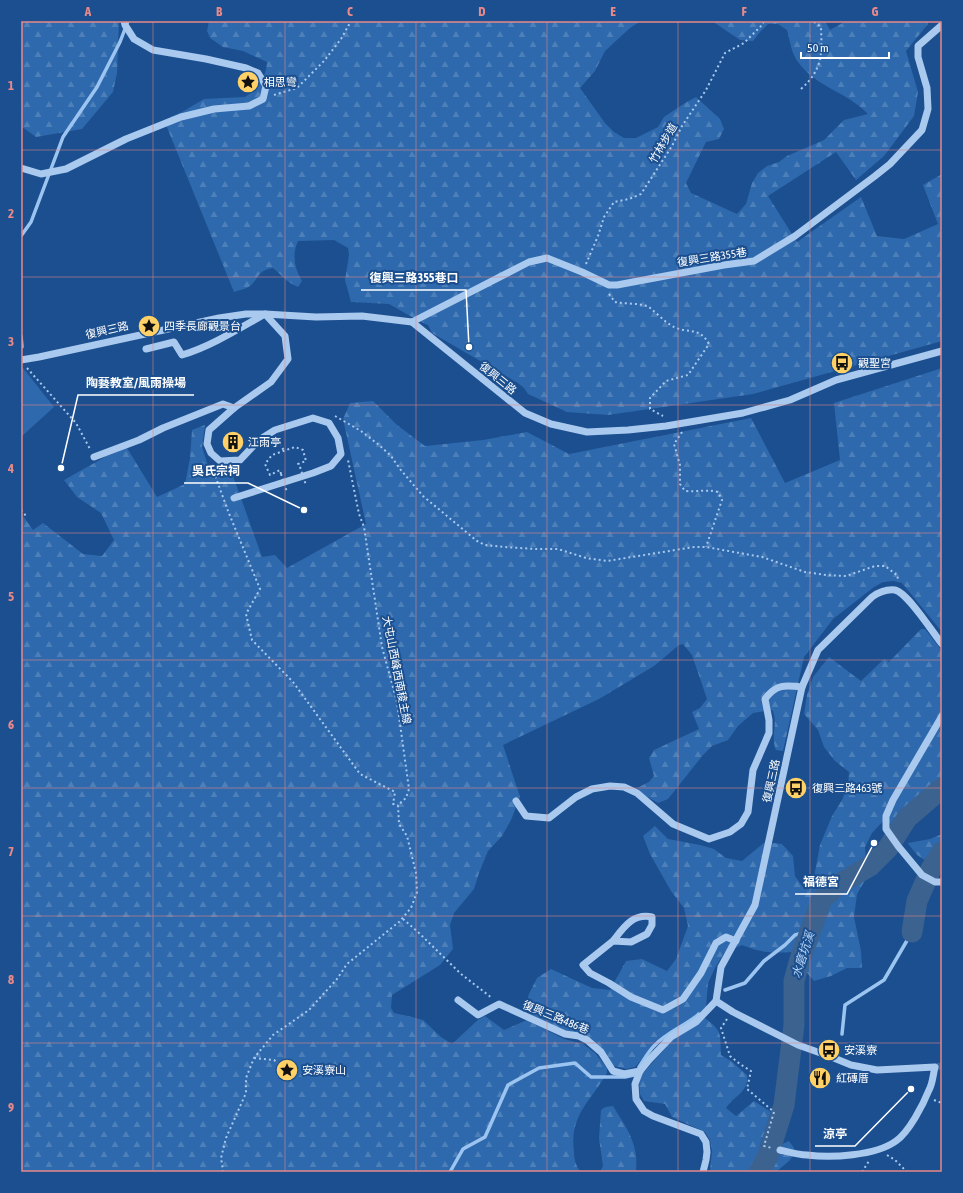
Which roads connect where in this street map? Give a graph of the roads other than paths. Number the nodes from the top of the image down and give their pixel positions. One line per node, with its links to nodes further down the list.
1 (124, 21): 3 (street)
2 (942, 25): 5 (street, 復興三路355巷)
3 (21, 168)
4 (265, 314): 5 (street, 復興三路); 6 (street); 8 (street, 復興三路); 9 (street)
5 (412, 322): 7 (street, 復興三路)
6 (146, 349)
7 (942, 351)
8 (21, 360)
9 (234, 408): 10 (street); 11 (street)
10 (94, 457)
11 (234, 498)
12 (942, 644): 13 (street, 復興三路)
13 (802, 687): 15 (street); 18 (street, 復興三路)
14 (942, 716): 16 (street)
15 (516, 801)
16 (938, 882)
17 (614, 941): 17 (street); 18 (street)
18 (736, 941): 20 (street, 復興三路)
19 (458, 1000): 21 (street, 復興三路486巷)
20 (716, 1001): 21 (street); 22 (street)
21 (640, 1071): 23 (street)
22 (780, 1150)
23 (703, 1172)

